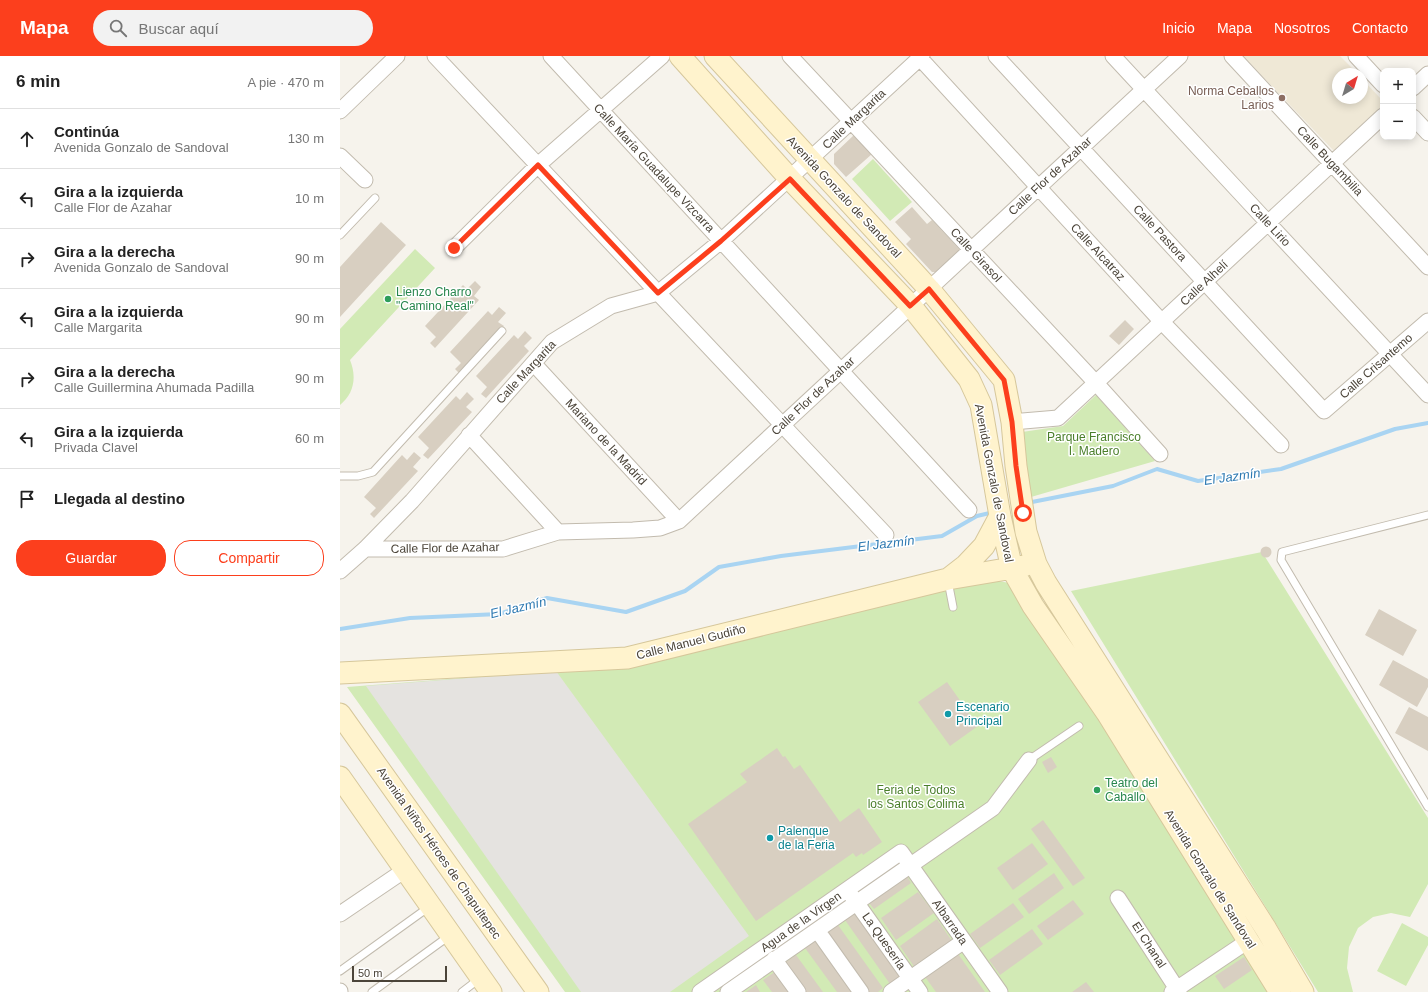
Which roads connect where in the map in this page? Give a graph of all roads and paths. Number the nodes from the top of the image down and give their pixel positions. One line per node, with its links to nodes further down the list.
1 (397, 56): 19 (street)
2 (435, 56): 28 (street)
3 (551, 56): 18 (street, Calle María Guadalupe Vizcarra)
4 (662, 56): 18 (street)
5 (680, 56): 29 (main road, Avenida Gonzalo de Sandoval)
6 (715, 56): 26 (main road, Avenida Gonzalo de Sandoval)
7 (790, 56): 22 (street, Calle Girasol)
8 (996, 56): 24 (street, Calle Pastora)
9 (1113, 56): 17 (street, Calle Lirio)
10 (1180, 56): 17 (street, Calle Flor de Azahar)
11 (1232, 56): 27 (street, Calle Bugambilia)
12 (1356, 56): 15 (street)
13 (920, 57): 22 (street, Calle Margarita); 31 (street, Calle Alcatraz)
14 (1428, 74): 16 (street)
15 (1380, 82)
16 (1416, 85)
17 (1144, 89): 24 (street, Calle Flor de Azahar); 33 (street, Calle Lirio)
18 (600, 110): 28 (street); 35 (street, Calle María Guadalupe Vizcarra)
19 (340, 111)
20 (1380, 119): 27 (street, Calle Alhelí)
21 (1416, 120): 23 (street)
22 (852, 122): 26 (street, Calle Margarita); 37 (street, Calle Girasol)
23 (1428, 133)
24 (1081, 148): 31 (street, Calle Flor de Azahar); 39 (street, Calle Pastora)
25 (340, 156): 30 (street)
26 (810, 160): 29 (street, Calle Margarita); 40 (main road, Avenida Gonzalo de Sandoval)
27 (1332, 163): 33 (street, Calle Alhelí); 38 (street, Calle Bugambilia)
28 (538, 165): 36 (street); 41 (street)
29 (790, 179): 35 (street, Calle Margarita); 42 (main road, Avenida Gonzalo de Sandoval)
30 (365, 180)
31 (1038, 187): 37 (street, Calle Flor de Azahar); 44 (street, Calle Alcatraz)
32 (375, 198): 34 (lane)
33 (1268, 223): 39 (street, Calle Alhelí); 46 (street, Calle Lirio)
34 (340, 235)
35 (721, 241): 41 (street, Calle Margarita); 48 (street, Calle María Guadalupe Vizcarra)
36 (454, 248)
37 (971, 250): 40 (street, Calle Flor de Azahar); 49 (street, Calle Girasol)
38 (1428, 267)
39 (1205, 282): 44 (street, Calle Alhelí); 51 (street, Calle Pastora)
40 (929, 289): 42 (street, Calle Flor de Azahar); 52 (main road, Avenida Gonzalo de Sandoval)
41 (658, 293): 47 (street, Calle Margarita); 53 (street)
42 (910, 306): 48 (street, Calle Flor de Azahar); 59 (main road, Avenida Gonzalo de Sandoval)
43 (1428, 321): 46 (street, Calle Crisantemo)
44 (1162, 322): 49 (street, Calle Alhelí); 55 (street, Calle Alcatraz)
45 (502, 331): 57 (lane)
46 (1390, 354): 50 (street, Calle Lirio); 51 (street, Calle Crisantemo)
47 (534, 364): 54 (street, Calle Margarita); 61 (street, Mariano de la Madrid)
48 (840, 370): 53 (street, Calle Flor de Azahar); 58 (street, Calle María Guadalupe Vizcarra)
49 (1096, 383): 52 (street, Calle Alhelí); 56 (street, Calle Girasol)
50 (1428, 395)
51 (1324, 411)
52 (1012, 422): 65 (main road, Avenida Gonzalo de Sandoval)
53 (782, 425): 61 (street, Calle Flor de Azahar); 63 (street)
54 (469, 435): 62 (street); 64 (street, Calle Margarita)
55 (1281, 445)
56 (1160, 454)
57 (340, 476)
58 (969, 510)
59 (999, 511): 66 (main road, Avenida Gonzalo de Sandoval); 68 (main road)
60 (1428, 514): 75 (lane)
61 (679, 521): 62 (street, Calle Flor de Azahar)
62 (558, 532): 64 (street, Calle Flor de Azahar)
63 (886, 535)
64 (365, 549): 67 (street, Calle Margarita)
65 (1036, 564): 66 (main road, Calle Manuel Gudiño); 104 (main road, Avenida Gonzalo de Sandoval)
66 (1012, 570): 68 (main road, Calle Manuel Gudiño); 103 (main road, Avenida Gonzalo de Sandoval)
67 (340, 571)
68 (948, 579): 69 (lane); 70 (main road, Calle Manuel Gudiño)
69 (953, 607)
70 (340, 673)
71 (340, 714): 96 (main road, Avenida Niños Héroes de Chapultepec)
72 (1078, 726): 73 (lane)
73 (1029, 760): 77 (street, Agua de la Virgen)
74 (340, 777): 78 (main road)
75 (1428, 807)
76 (901, 852): 77 (street, Albarrada); 79 (street, Agua de la Virgen)
77 (910, 865): 81 (street, Agua de la Virgen); 86 (street, Albarrada)
78 (405, 870): 82 (main road); 83 (street)
79 (847, 890): 81 (street, La Quesería); 97 (street, Agua de la Virgen)
80 (1118, 898): 93 (street, El Chanal)
81 (857, 902): 84 (street, Agua de la Virgen); 90 (street, La Quesería)
82 (430, 906): 85 (main road); 89 (lane)
83 (340, 914)
84 (817, 930): 88 (street, Agua de la Virgen); 99 (street)
85 (451, 935): 91 (main road); 94 (lane)
86 (964, 941): 90 (street); 102 (street, Albarrada)
87 (1242, 945): 93 (street)
88 (774, 959): 92 (street, Agua de la Virgen); 98 (street)
89 (340, 971)
90 (911, 978): 100 (street); 101 (street, La Quesería)
91 (486, 985): 95 (lane)
92 (730, 991)
93 (1176, 991)
94 (372, 992)
95 (462, 992)
96 (538, 992)
97 (700, 992)
98 (798, 992)
99 (861, 992)
100 (891, 992)
101 (920, 992)
102 (1000, 992)
103 (1280, 992)
104 (1303, 992)

